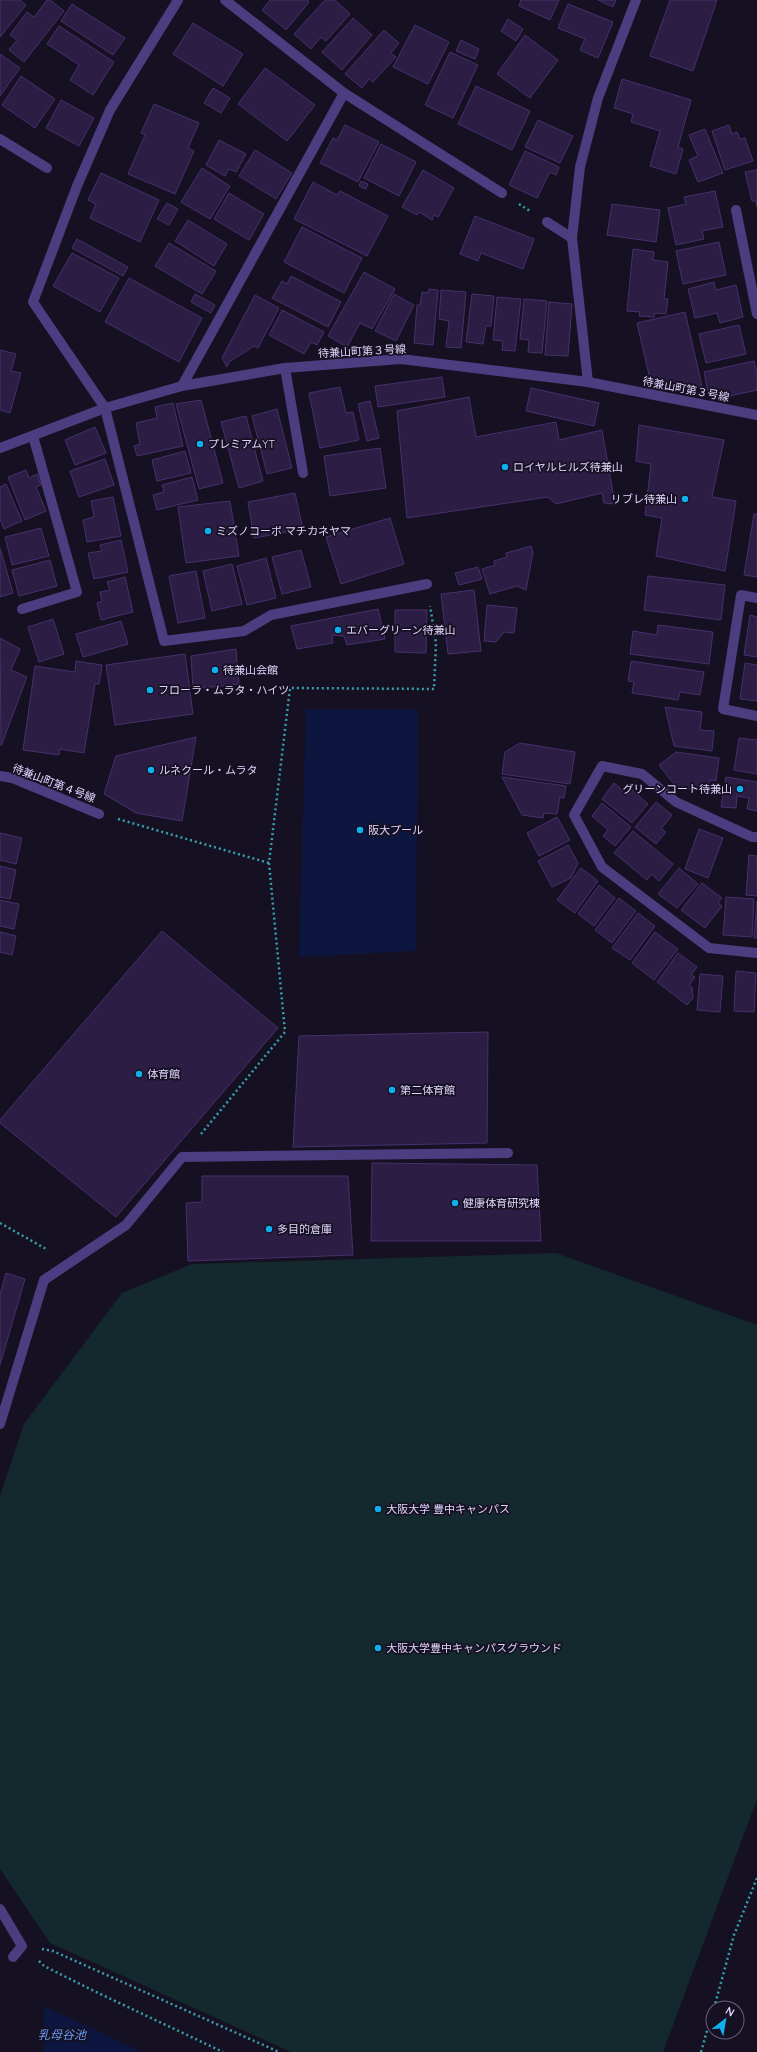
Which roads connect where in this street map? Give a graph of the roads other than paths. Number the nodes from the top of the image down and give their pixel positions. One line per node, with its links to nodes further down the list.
1 (178, 0): 15 (street)
2 (225, 0): 4 (street)
3 (636, 0): 10 (street)
4 (344, 93): 7 (street); 14 (street)
5 (0, 139): 6 (street)
6 (47, 168)
7 (502, 193)
8 (736, 210): 11 (street)
9 (547, 222): 10 (street)
10 (572, 238): 13 (street)
11 (757, 314)
12 (285, 368): 13 (street, 待兼山町第３号線); 14 (street, 待兼山町第３号線); 19 (street)
13 (588, 382): 16 (street, 待兼山町第３号線)
14 (182, 386): 15 (street, 待兼山町第３号線)
15 (106, 408): 17 (street, 待兼山町第３号線); 20 (street)
16 (757, 415)
17 (34, 436): 18 (street, 待兼山町第３号線); 22 (street)
18 (0, 448)
19 (303, 473)
20 (427, 584)
21 (757, 598): 23 (street)
22 (22, 609)
23 (757, 716)
24 (0, 776): 25 (street, 待兼山町第４号線)
25 (98, 814)
26 (757, 837): 27 (street)
27 (757, 953)
28 (508, 1153): 29 (street)
29 (0, 1424)
30 (0, 1909): 31 (street)
31 (13, 1957)

